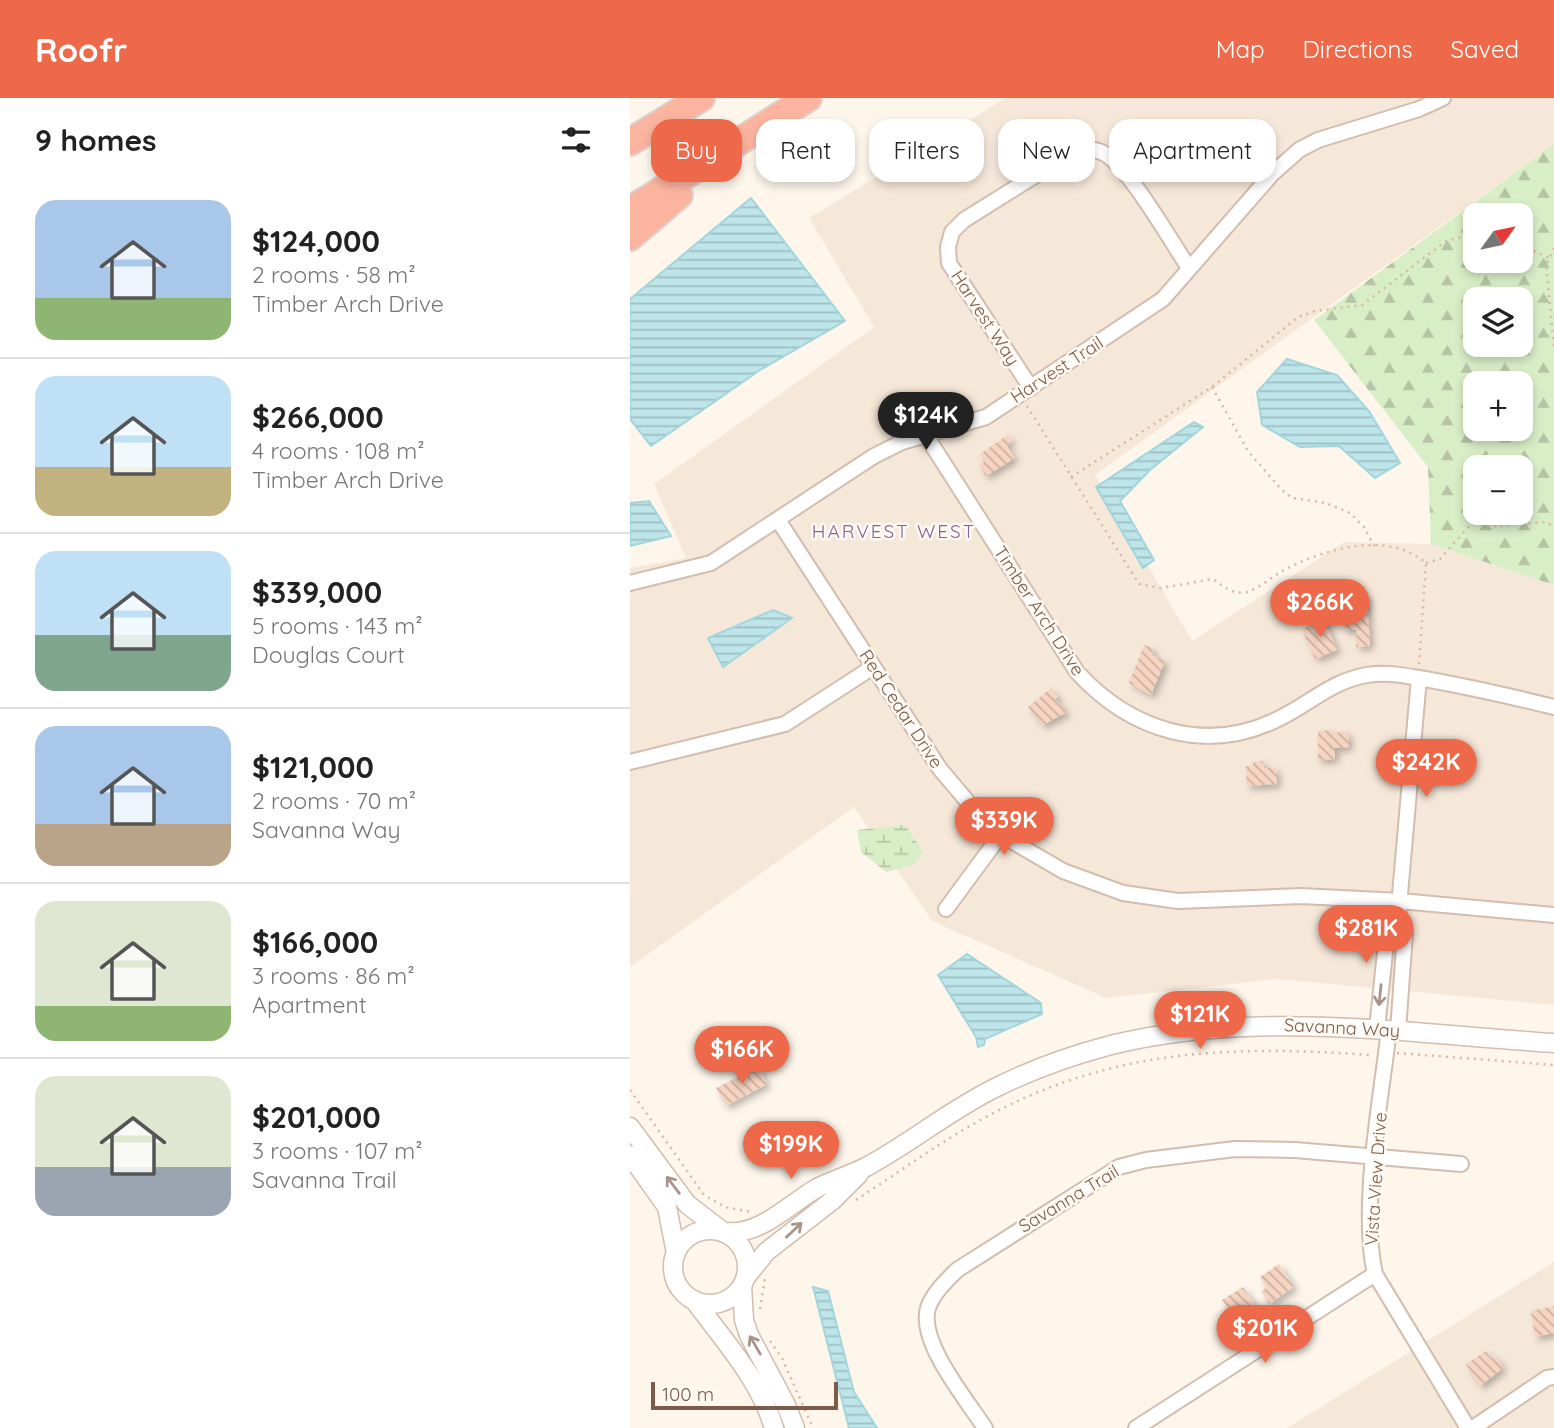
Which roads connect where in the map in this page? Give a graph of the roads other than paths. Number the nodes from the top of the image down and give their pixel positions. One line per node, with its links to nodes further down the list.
1 (701, 98): 5 (highway)
2 (808, 98): 4 (highway)
3 (1443, 98): 8 (street, Harvest Trail)
4 (752, 134): 6 (highway); 7 (highway)
5 (630, 142)
6 (630, 211)
7 (630, 237)
8 (1189, 268): 9 (street, Harvest Trail); 9 (street, Harvest Way)
9 (1025, 391): 10 (street, Harvest Trail)
10 (925, 434): 11 (street, Harvest Trail); 14 (street, Timber Arch Drive)
11 (778, 520): 12 (street, Harvest Trail); 13 (street, Red Cedar Drive)
12 (630, 583)
13 (873, 667): 16 (street); 17 (street, Red Cedar Drive)
14 (1419, 678): 15 (street, Timber Arch Drive); 18 (street, Vista View Drive)
15 (1554, 707)
16 (630, 762)
17 (1002, 833): 18 (street, Red Cedar Drive); 19 (street)
18 (1400, 901): 20 (street, Red Cedar Drive); 21 (street, Vista View Drive)
19 (946, 909)
20 (1554, 915)
21 (1398, 916): 22 (street, Vista View Drive); 22 (street, Vista View Drive, one-way to 22)
22 (1388, 1030): 23 (street, Savanna Way); 26 (street, Vista View Drive); 28 (street, Savanna Way)
23 (1554, 1043)
24 (630, 1127): 29 (street, one-way to 24)
25 (630, 1155): 30 (street)
26 (1375, 1158): 27 (street, Savanna Trail); 31 (street, Vista View Drive); 38 (street, Savanna Trail)
27 (1461, 1164)
28 (866, 1167): 29 (street, Savanna Way); 32 (street, Savanna Way, one-way to 28)
29 (723, 1232): 30 (street); 32 (street)
30 (676, 1254): 33 (street)
31 (1375, 1274): 35 (street); 39 (street, Vista View Drive)
32 (744, 1281): 33 (street); 37 (street, one-way to 32)
33 (694, 1300): 36 (street)
34 (1554, 1377): 39 (street)
35 (1138, 1427)
36 (774, 1428)
37 (795, 1428)
38 (985, 1428)
39 (1471, 1428)

